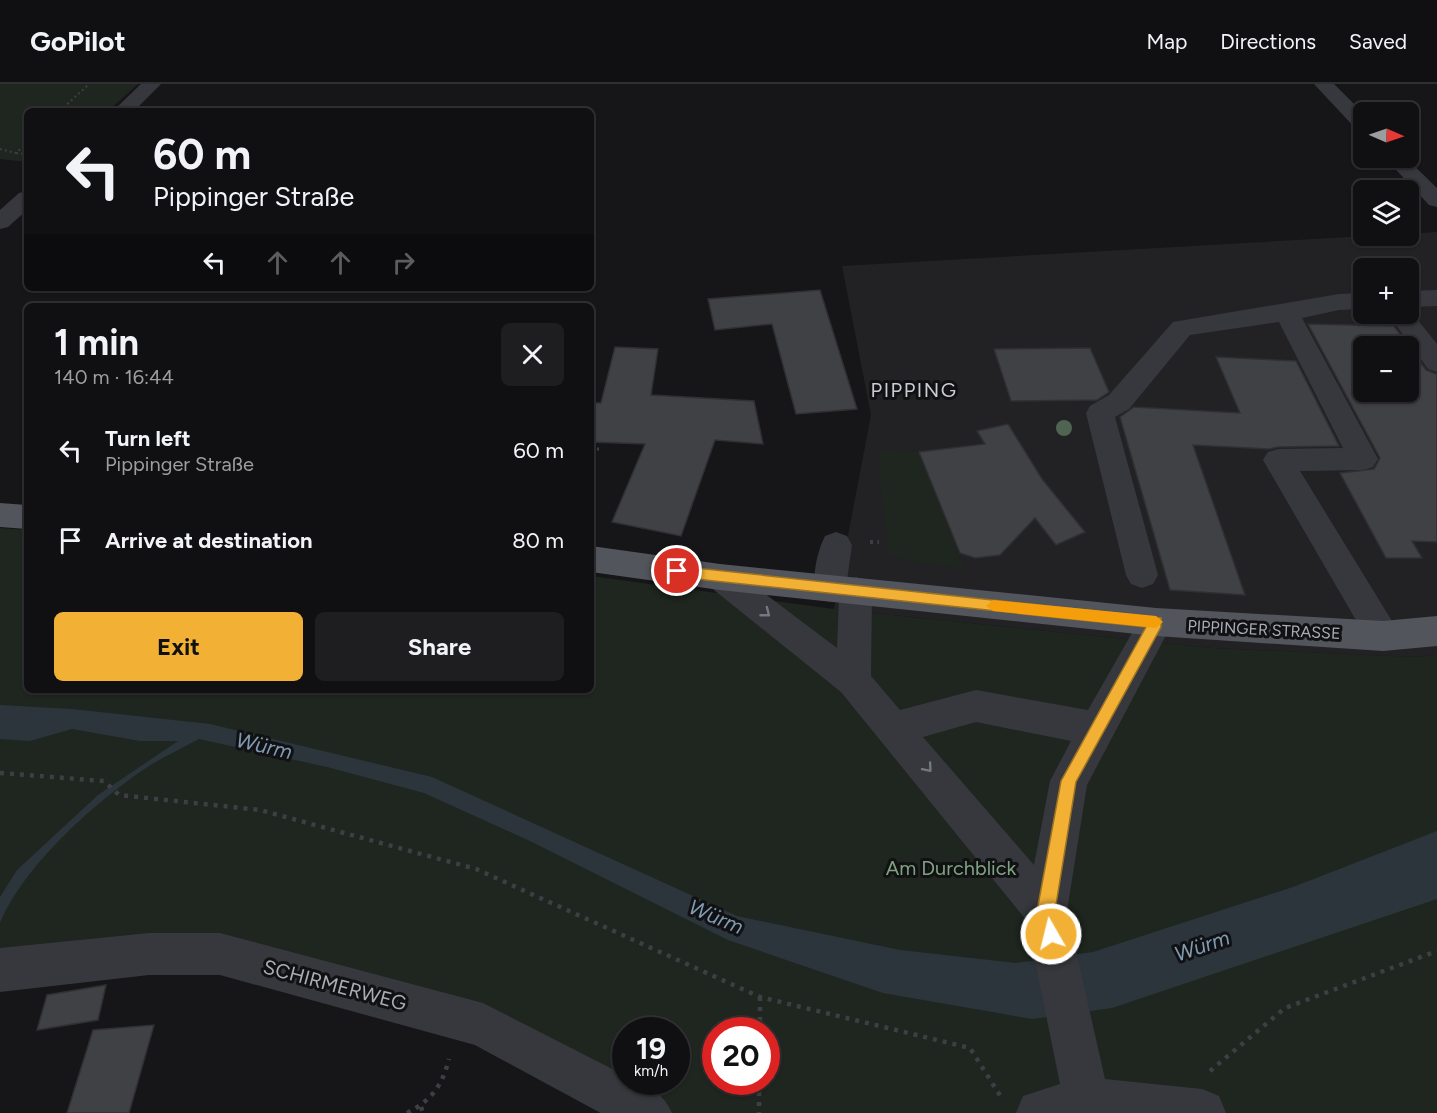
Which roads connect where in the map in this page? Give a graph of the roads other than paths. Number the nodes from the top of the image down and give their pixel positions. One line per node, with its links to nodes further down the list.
1 (152, 84): 3 (street)
2 (1323, 84): 4 (street)
3 (126, 108)
4 (1353, 115)
5 (1405, 168): 6 (street)
6 (1437, 200)
7 (24, 201): 8 (street)
8 (0, 222)
9 (1437, 298): 10 (street)
10 (1419, 299)
11 (1353, 301): 12 (street)
12 (1287, 313): 19 (street); 24 (street)
13 (1408, 324): 14 (street)
14 (1437, 363)
15 (0, 515): 16 (main road)
16 (24, 517)
17 (836, 545): 21 (street)
18 (594, 559): 20 (main road, PIPPINGER STRASSE)
19 (1143, 575)
20 (720, 577): 21 (main road, PIPPINGER STRASSE); 25 (street, one-way to 25)
21 (843, 590): 22 (main road, PIPPINGER STRASSE); 25 (street)
22 (1156, 622): 24 (main road, PIPPINGER STRASSE); 27 (street)
23 (1437, 631): 24 (main road, PIPPINGER STRASSE)
24 (1383, 636)
25 (853, 681): 26 (street)
26 (894, 728): 27 (street); 28 (street, one-way to 28)
27 (1097, 729): 28 (street)
28 (1046, 911): 30 (street)
29 (0, 970): 33 (street, SCHIRMERWEG)
30 (1087, 1101): 31 (street); 32 (street)
31 (1023, 1108)
32 (1197, 1112)
33 (648, 1113)

